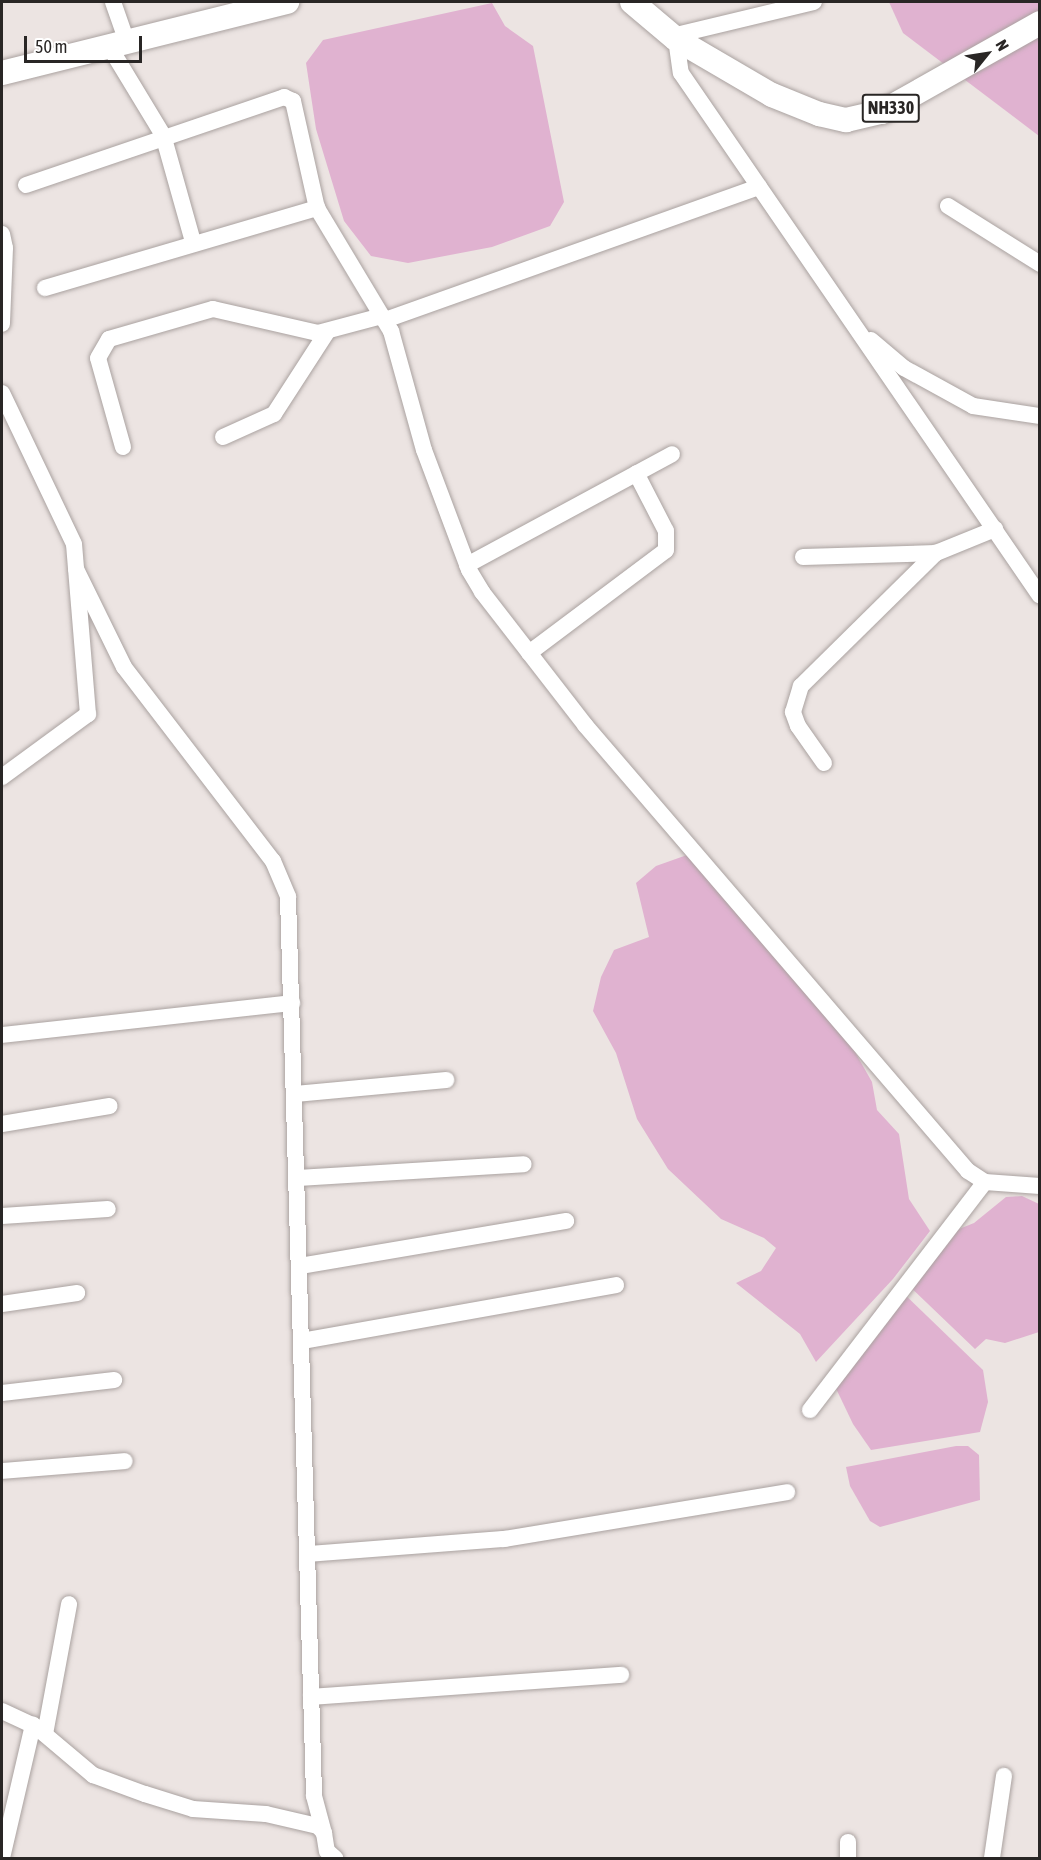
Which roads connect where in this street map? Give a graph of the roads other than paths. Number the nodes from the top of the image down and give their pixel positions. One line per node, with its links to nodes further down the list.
1 (113, 2): 7 (street)
2 (287, 2): 7 (highway)
3 (632, 2): 6 (highway, NH330)
4 (814, 2): 6 (street)
5 (1040, 23): 6 (highway, NH330)
6 (674, 37): 11 (street)
7 (118, 44): 8 (highway); 9 (street)
8 (3, 68)
9 (163, 135): 10 (street); 13 (street); 14 (street)
10 (26, 185)
11 (759, 187): 18 (street); 20 (street)
12 (948, 206): 16 (street)
13 (317, 208): 14 (street); 18 (street)
14 (193, 242): 17 (street)
15 (3, 244): 19 (street)
16 (1040, 264)
17 (45, 288)
18 (384, 318): 21 (street); 31 (street)
19 (2, 324)
20 (854, 326): 23 (street); 28 (street)
21 (327, 332): 24 (street); 25 (street)
22 (2, 393): 32 (street)
23 (1040, 416)
24 (223, 437)
25 (123, 447)
26 (672, 454): 27 (street)
27 (636, 473): 31 (street); 34 (street)
28 (995, 529): 29 (street); 33 (street)
29 (936, 553): 30 (street); 35 (street)
30 (803, 557)
31 (467, 565): 34 (street)
32 (76, 569): 36 (street); 37 (street)
33 (1040, 596)
34 (529, 653): 45 (street)
35 (824, 763)
36 (2, 777)
37 (292, 1003): 38 (street); 40 (street)
38 (2, 1035)
39 (446, 1080): 40 (street)
40 (295, 1094): 44 (street)
41 (109, 1106): 42 (street)
42 (2, 1124)
43 (524, 1164): 44 (street)
44 (298, 1178): 50 (street)
45 (985, 1182): 46 (street); 57 (street)
46 (1040, 1186)
47 (108, 1209): 48 (street)
48 (2, 1216)
49 (566, 1221): 50 (street)
50 (300, 1266): 54 (street)
51 (616, 1285): 54 (street)
52 (77, 1293): 53 (street)
53 (2, 1304)
54 (302, 1341): 61 (street)
55 (114, 1380): 56 (street)
56 (2, 1393)
57 (810, 1410)
58 (125, 1461): 59 (street)
59 (2, 1471)
60 (787, 1492): 61 (street)
61 (308, 1554): 64 (street)
62 (69, 1604): 66 (street)
63 (621, 1675): 64 (street)
64 (311, 1697): 68 (street)
65 (2, 1711): 66 (street)
66 (39, 1730): 68 (street); 69 (street)
67 (1004, 1776): 71 (street)
68 (324, 1833): 70 (street)
69 (2, 1858)
70 (335, 1858)
71 (992, 1858)

